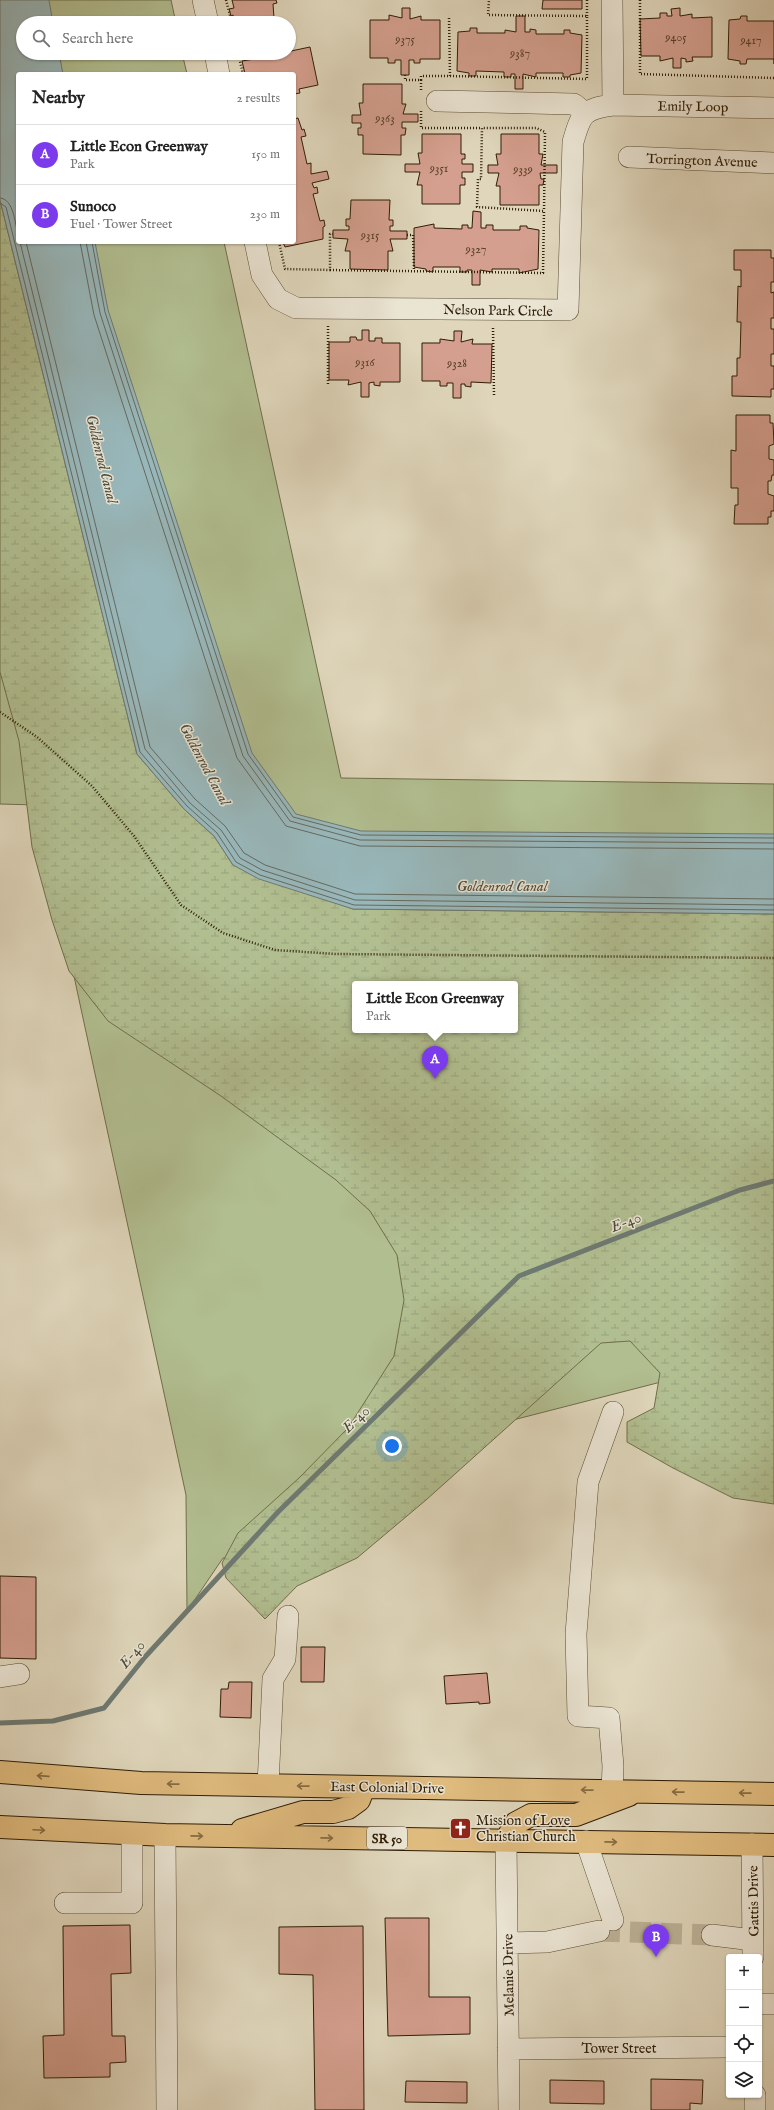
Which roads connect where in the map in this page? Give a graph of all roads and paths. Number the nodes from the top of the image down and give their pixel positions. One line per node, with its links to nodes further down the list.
1 (203, 0): 7 (street)
2 (226, 0): 8 (path)
3 (489, 0): 9 (path)
4 (587, 0): 9 (path)
5 (612, 0): 19 (street)
6 (640, 0): 16 (path)
7 (206, 16)
8 (230, 16)
9 (587, 16): 15 (path)
10 (449, 18): 15 (path)
11 (216, 60): 13 (street)
12 (240, 60): 14 (path)
13 (219, 72)
14 (243, 72)
15 (450, 76): 17 (path)
16 (774, 78)
17 (421, 80)
18 (437, 101): 21 (street)
19 (612, 105): 20 (street, Emily Loop); 21 (street)
20 (774, 108)
21 (586, 113): 27 (street, Nelson Park Circle)
22 (629, 157): 23 (street, Torrington Avenue)
23 (774, 163)
24 (544, 211): 24 (path); 30 (path)
25 (333, 234): 29 (path)
26 (407, 235): 30 (path)
27 (255, 244)
28 (279, 244): 29 (path)
29 (330, 270): 30 (path)
30 (414, 271)
31 (328, 321): 33 (path)
32 (493, 324): 34 (path)
33 (328, 385)
34 (494, 396)
35 (0, 712): 36 (path)
36 (774, 958)
37 (613, 1412): 42 (street)
38 (288, 1616): 40 (street)
39 (0, 1772): 40 (highway, East Colonial Drive, one-way to 39)
40 (268, 1785): 41 (highway, East Colonial Drive, one-way to 40)
41 (364, 1787): 42 (highway, East Colonial Drive, one-way to 41); 48 (highway)
42 (612, 1791): 43 (highway, East Colonial Drive)
43 (640, 1791): 44 (highway, East Colonial Drive, one-way to 43); 49 (highway)
44 (774, 1794)
45 (0, 1827): 46 (highway, SR 50, one-way to 46)
46 (132, 1834): 47 (highway, SR 50); 53 (street)
47 (165, 1835): 48 (highway, SR 50, one-way to 48); 62 (street)
48 (221, 1836): 49 (highway, SR 50, one-way to 49)
49 (506, 1840): 50 (highway, SR 50); 55 (street, Melanie Drive)
50 (586, 1841): 51 (highway, SR 50, one-way to 51); 55 (street)
51 (752, 1844): 52 (highway, SR 50); 56 (street, Gattis Drive)
52 (774, 1845)
53 (66, 1903)
54 (712, 1934): 56 (street)
55 (507, 1943): 60 (street, Melanie Drive)
56 (753, 1949)
57 (762, 2004): 58 (street)
58 (774, 2004)
59 (726, 2047): 60 (street, Tower Street)
60 (508, 2049): 63 (street, Melanie Drive)
61 (755, 2098): 64 (street)
62 (167, 2110)
63 (509, 2110)
64 (755, 2110)

